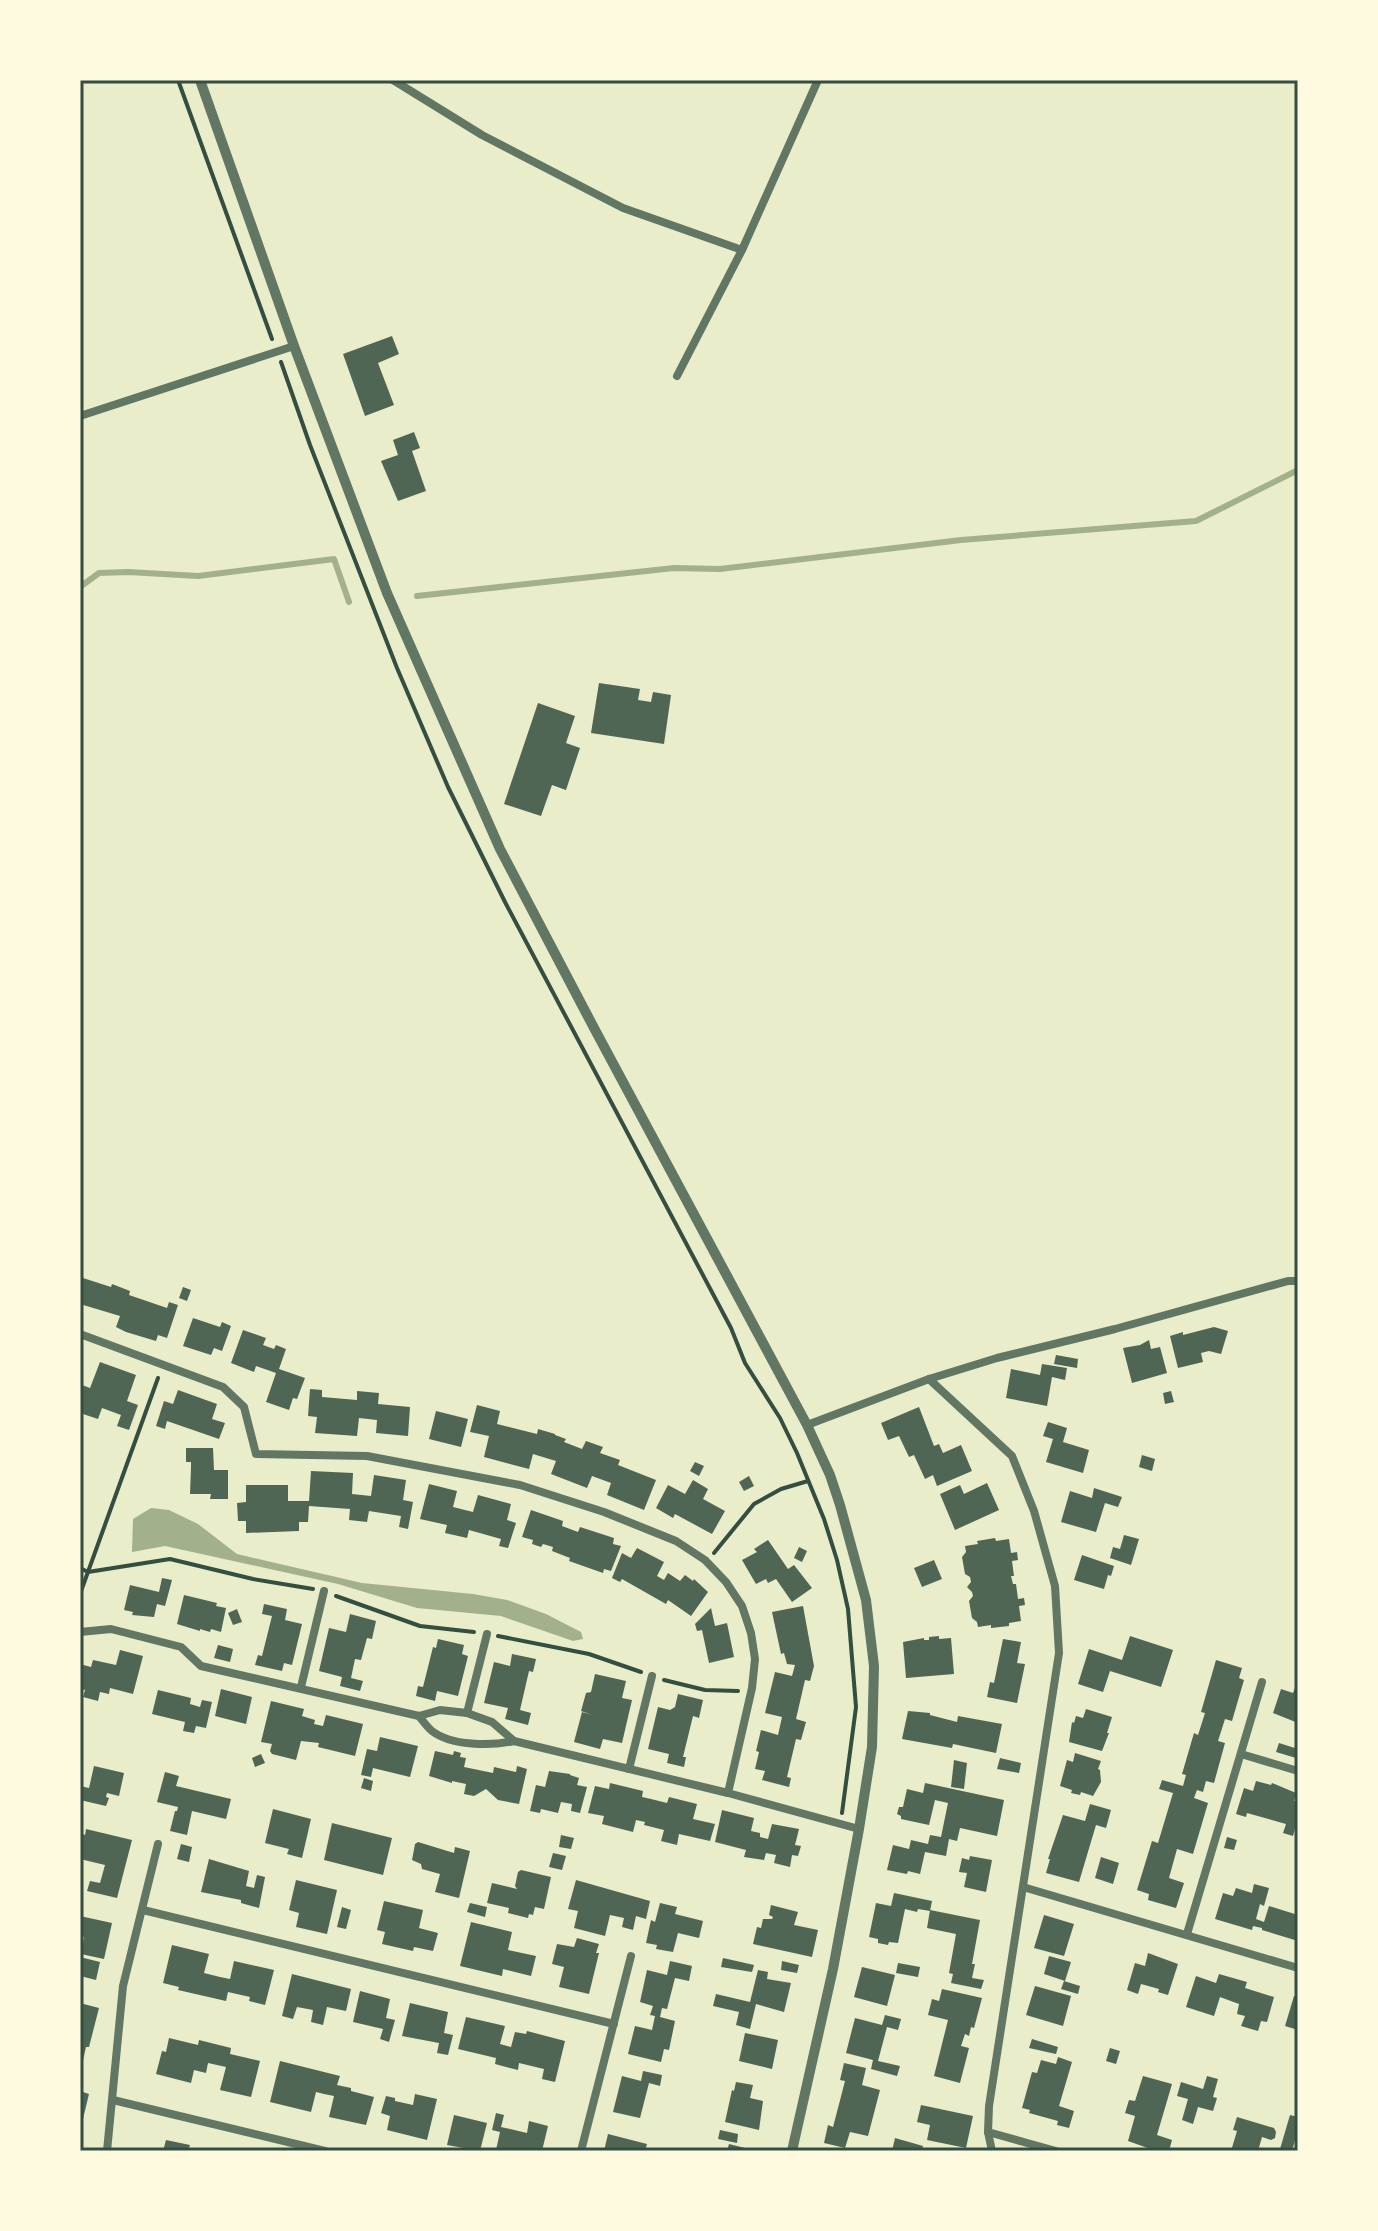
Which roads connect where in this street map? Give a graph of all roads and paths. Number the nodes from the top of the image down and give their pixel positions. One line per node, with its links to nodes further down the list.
1 (200, 80): 5 (street)
2 (393, 80): 4 (street)
3 (818, 80): 4 (street)
4 (742, 250): 6 (street)
5 (294, 346): 7 (street); 12 (street)
6 (677, 376)
7 (80, 416)
8 (1298, 1281): 11 (street)
9 (80, 1334): 10 (street)
10 (164, 1365): 14 (street); 16 (path)
11 (929, 1379): 12 (street); 34 (street)
12 (807, 1425): 13 (street)
13 (830, 1475): 14 (path); 32 (street)
14 (705, 1560): 24 (street)
15 (80, 1568): 16 (path)
16 (88, 1572): 17 (path); 18 (path)
17 (324, 1591): 20 (path); 23 (street)
18 (80, 1594)
19 (80, 1632): 23 (street)
20 (487, 1634): 21 (path); 25 (street)
21 (652, 1676): 24 (path); 29 (street)
22 (1262, 1682): 28 (street)
23 (301, 1687): 26 (street)
24 (752, 1688): 31 (street)
25 (467, 1713): 26 (street); 27 (street)
26 (419, 1716): 27 (street)
27 (514, 1741): 29 (street)
28 (1241, 1754): 30 (street); 36 (street)
29 (629, 1769): 31 (street)
30 (1298, 1771)
31 (728, 1793): 32 (street)
32 (859, 1829): 45 (street)
33 (158, 1844): 35 (street)
34 (1023, 1887): 36 (street); 41 (street)
35 (143, 1910): 39 (street); 40 (street)
36 (1187, 1934): 38 (street)
37 (631, 1956): 39 (street)
38 (1298, 1968)
39 (614, 2024): 44 (street)
40 (113, 2100): 42 (street); 43 (street)
41 (988, 2132): 46 (street); 47 (street)
42 (107, 2151)
43 (325, 2151)
44 (581, 2151)
45 (792, 2151)
46 (992, 2151)
47 (1056, 2151)

